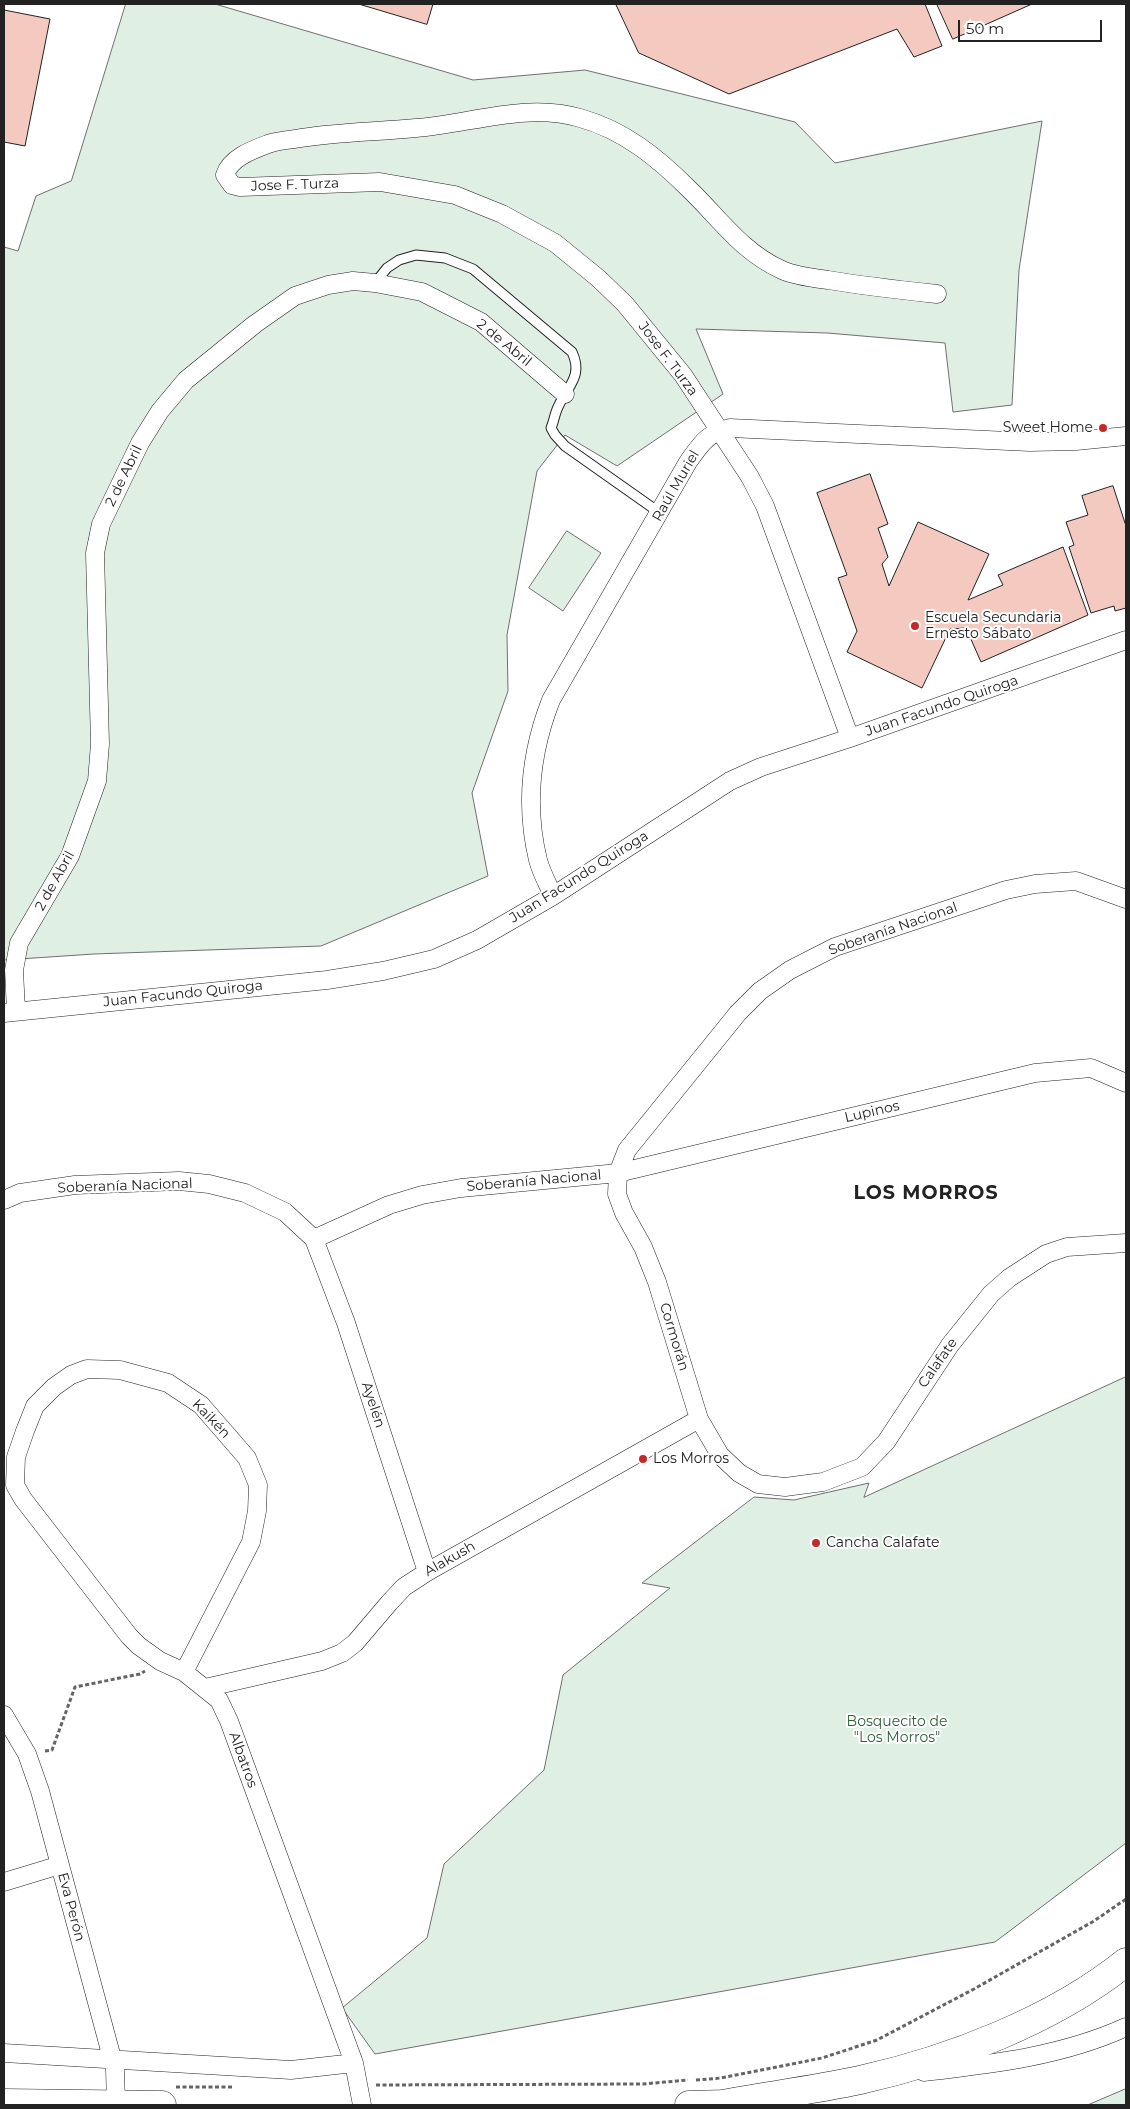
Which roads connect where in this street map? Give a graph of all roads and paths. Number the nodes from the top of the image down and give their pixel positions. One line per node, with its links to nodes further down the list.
1 (375, 283): 3 (street, 2 de Abril); 3 (lane); 11 (street, 2 de Abril)
2 (937, 294): 4 (street, Jose F. Turza)
3 (565, 394): 6 (lane)
4 (719, 430): 5 (street); 6 (street, Raúl Muriel); 8 (street, Jose F. Turza)
5 (1126, 436)
6 (660, 513): 9 (street, Raúl Muriel)
7 (1126, 640): 8 (street, Juan Facundo Quiroga)
8 (850, 738): 9 (street, Juan Facundo Quiroga)
9 (553, 896): 11 (street, Juan Facundo Quiroga)
10 (1126, 899): 13 (street, Soberanía Nacional)
11 (10, 1012)
12 (1126, 1082): 13 (street, Lupinos)
13 (618, 1174): 15 (street, Soberanía Nacional); 17 (street, Cormorán)
14 (4, 1200): 15 (street, Soberanía Nacional)
15 (314, 1239): 20 (street, Ayelén)
16 (1126, 1243): 18 (street, Calafate)
17 (699, 1419): 18 (street, Cormorán); 20 (street, Alakush)
18 (758, 1484)
19 (15, 1485): 21 (street, Albatros); 22 (street, Kaikén)
20 (427, 1572): 23 (street, Alakush)
21 (160, 1661): 22 (street, Albatros); 25 (path)
22 (184, 1672): 23 (street, Albatros)
23 (205, 1688): 33 (street, Albatros)
24 (4, 1715): 25 (street, Eva Perón)
25 (27, 1754): 26 (street, Eva Perón)
26 (60, 1865): 27 (street); 32 (street, Eva Perón)
27 (4, 1882)
28 (1126, 1900): 35 (path)
29 (1126, 1962): 34 (highway)
30 (1126, 2027): 34 (street)
31 (4, 2053): 32 (street)
32 (112, 2058): 33 (street); 40 (street, Eva Perón)
33 (354, 2063): 35 (street, Albatros)
34 (858, 2080): 39 (highway)
35 (358, 2085): 41 (street, Albatros)
36 (242, 2086): 37 (path)
37 (168, 2096): 40 (highway)
38 (4, 2104): 40 (highway)
39 (722, 2104): 42 (highway)
40 (116, 2105)
41 (362, 2105)
42 (689, 2105)

